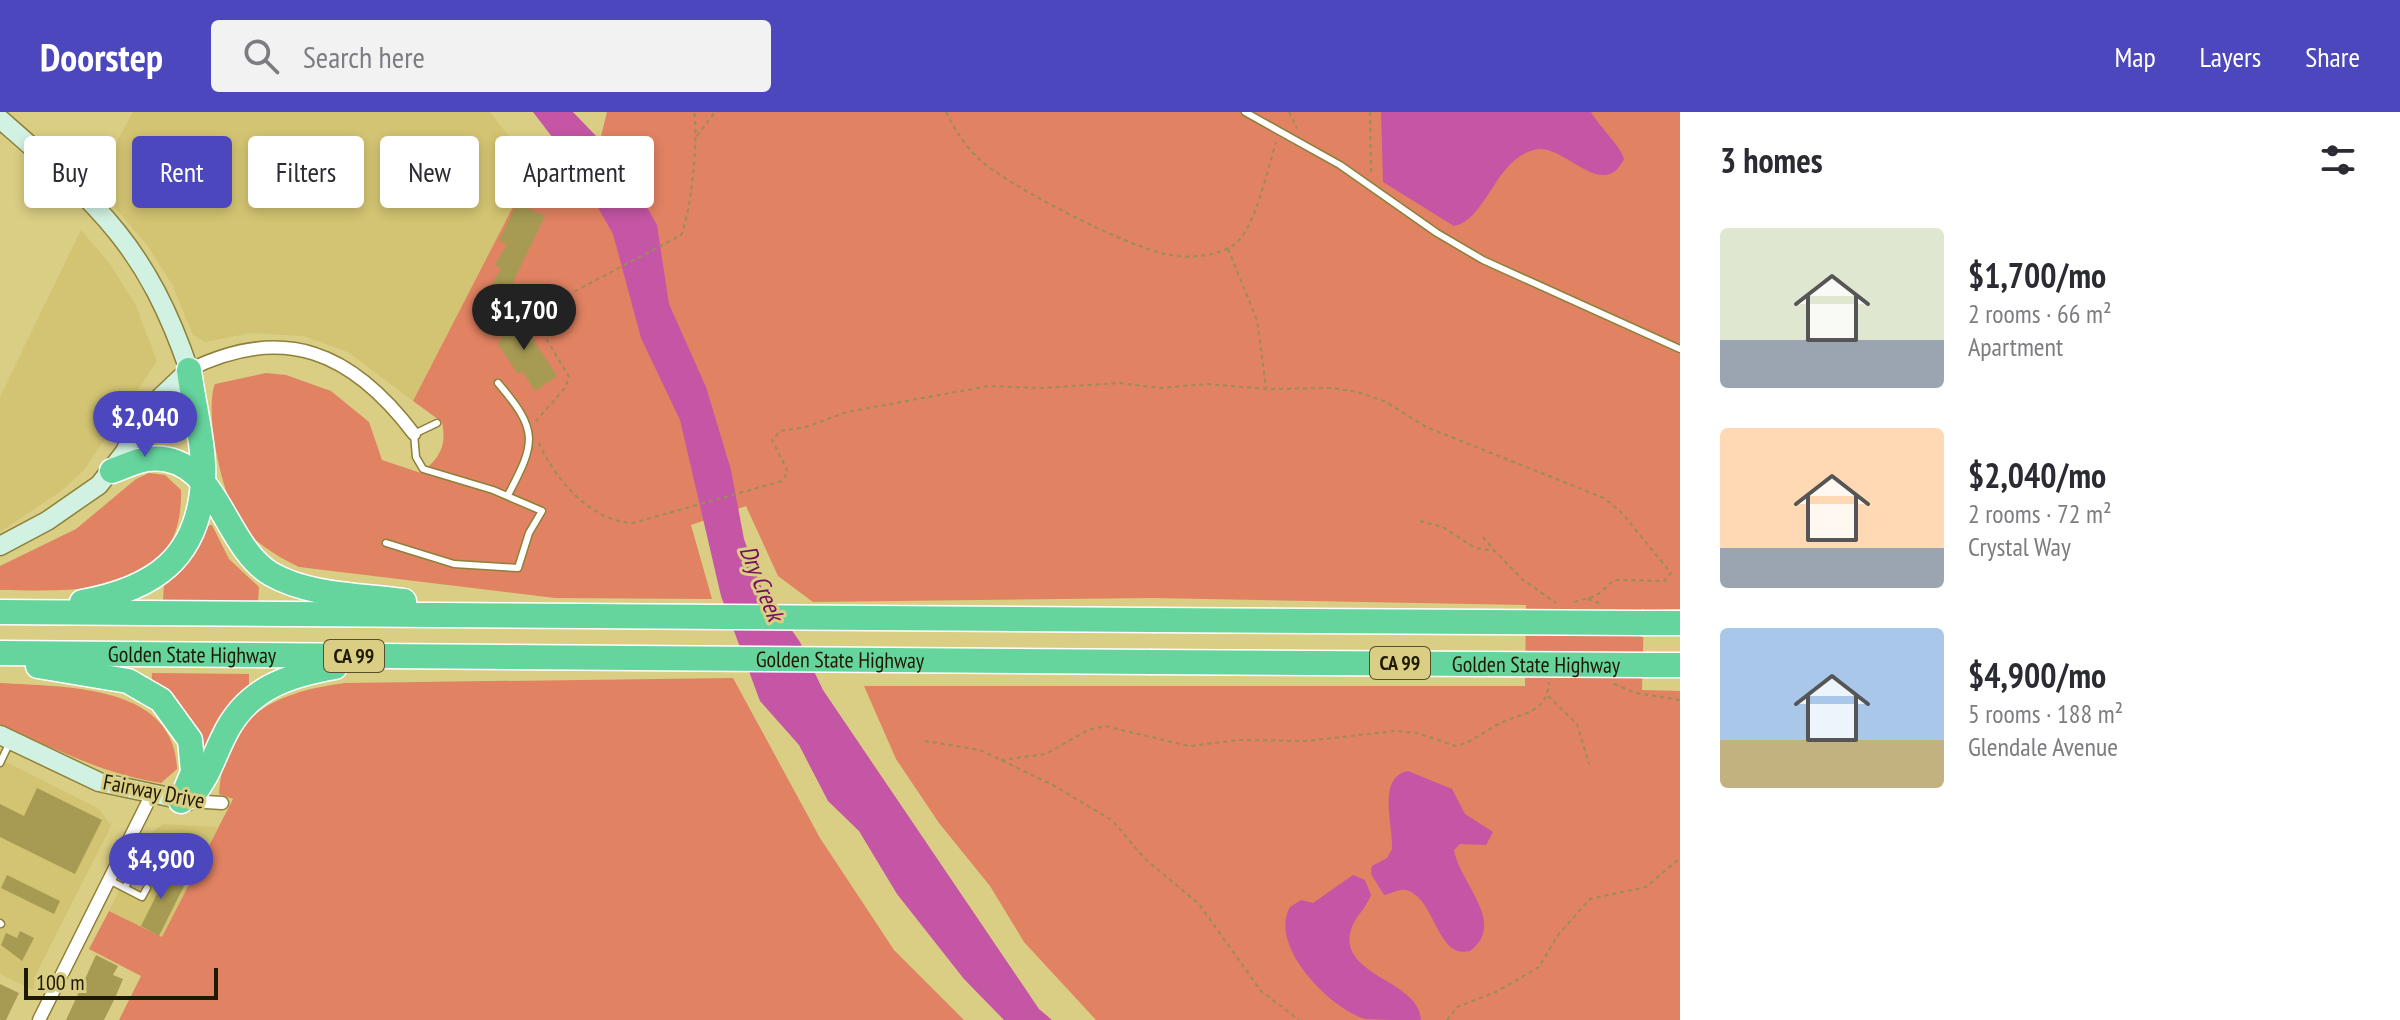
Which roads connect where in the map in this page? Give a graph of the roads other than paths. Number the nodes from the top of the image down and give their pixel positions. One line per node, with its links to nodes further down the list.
1 (1245, 112): 3 (lane)
2 (0, 119): 4 (street)
3 (1680, 349)
4 (189, 370): 7 (street); 8 (street); 9 (highway)
5 (498, 383): 10 (lane)
6 (437, 423): 7 (lane)
7 (414, 434): 10 (lane)
8 (112, 471): 9 (highway); 12 (street)
9 (203, 479): 13 (highway); 14 (highway)
10 (508, 495): 11 (lane)
11 (386, 543)
12 (0, 546)
13 (12, 612): 14 (highway, Golden State Highway / CA 99)
14 (498, 615): 15 (highway, Golden State Highway / CA 99, bridge)
15 (1680, 623)
16 (0, 653): 17 (highway, Golden State Highway / CA 99)
17 (391, 656): 19 (highway, Golden State Highway / CA 99, bridge); 23 (highway)
18 (0, 661): 23 (highway)
19 (1680, 665)
20 (5, 738): 21 (lane); 22 (street, Fairway Drive)
21 (0, 763)
22 (151, 796): 23 (street, Fairway Drive); 25 (street)
23 (184, 801): 24 (street, Fairway Drive)
24 (222, 803)
25 (131, 836): 26 (lane); 32 (street)
26 (147, 843): 27 (lane); 34 (lane)
27 (156, 847): 28 (lane); 30 (lane)
28 (165, 852): 29 (lane); 31 (lane)
29 (181, 859)
30 (145, 871)
31 (153, 876)
32 (109, 880): 34 (lane); 37 (street)
33 (138, 884): 36 (lane)
34 (125, 888): 36 (lane)
35 (147, 888): 36 (lane)
36 (134, 892)
37 (39, 1020)

